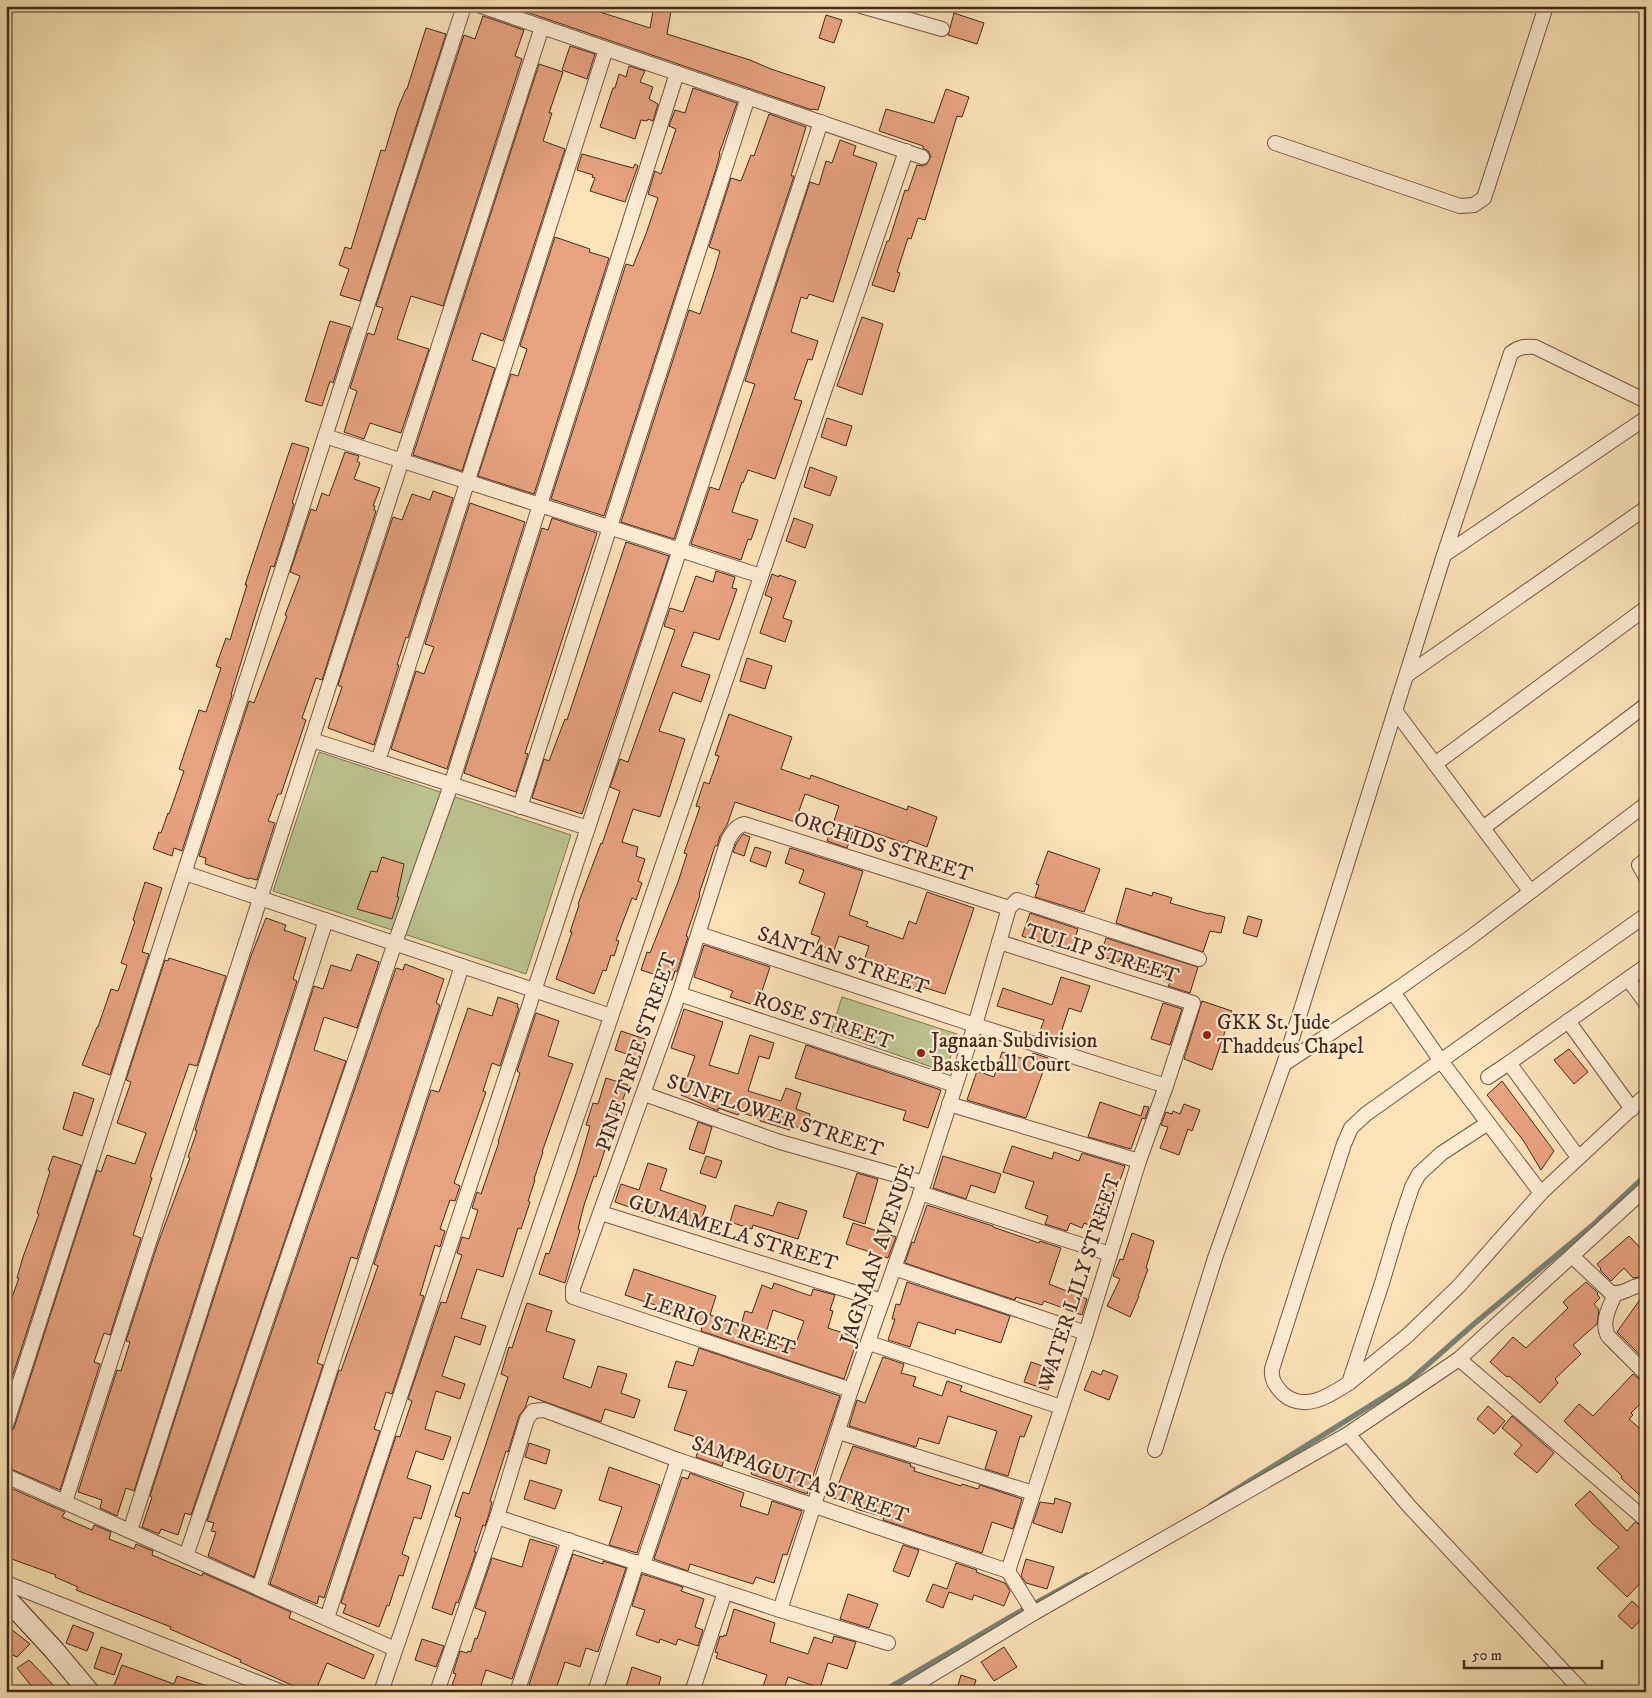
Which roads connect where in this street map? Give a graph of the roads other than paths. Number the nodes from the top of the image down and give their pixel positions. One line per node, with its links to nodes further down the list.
1 (464, 6): 16 (street)
2 (481, 6): 5 (street)
3 (861, 6): 6 (street)
4 (1546, 6): 11 (street)
5 (542, 27): 7 (street); 17 (street)
6 (942, 29)
7 (606, 49): 8 (street); 18 (street)
8 (677, 73): 9 (street); 19 (street)
9 (748, 97): 10 (street); 21 (street)
10 (821, 122): 12 (street); 22 (street)
11 (1275, 143)
12 (906, 152): 13 (street); 24 (street)
13 (922, 157)
14 (1646, 400): 23 (street)
15 (1646, 418): 23 (street)
16 (325, 436): 17 (street); 39 (street)
17 (402, 461): 18 (street); 29 (street)
18 (468, 482): 19 (street); 30 (street)
19 (541, 505): 21 (street); 32 (street)
20 (1646, 508): 26 (street)
21 (611, 528): 22 (street); 34 (street)
22 (680, 550): 24 (street); 36 (street)
23 (1444, 555): 26 (street)
24 (761, 576): 58 (street)
25 (1646, 608): 31 (street)
26 (1407, 675): 28 (street)
27 (1646, 705): 37 (street)
28 (1396, 712): 31 (street); 63 (street)
29 (312, 740): 30 (street); 42 (street)
30 (378, 761): 32 (street)
31 (1435, 764): 37 (street)
32 (451, 785): 34 (street); 48 (street)
33 (1646, 804): 41 (street)
34 (520, 807): 36 (street)
35 (744, 824): 43 (street, ORCHIDS STREET); 46 (street, PINE TREE STREET)
36 (588, 828): 53 (street)
37 (1483, 828): 41 (street)
38 (1646, 860): 40 (street)
39 (185, 872): 42 (street); 92 (street)
40 (1646, 877)
41 (1530, 891): 54 (street)
42 (260, 898): 45 (street); 99 (street)
43 (1009, 908): 47 (street, JAGNAAN AVENUE); 49 (street)
44 (1646, 915): 61 (street)
45 (326, 920): 48 (street); 103 (street)
46 (699, 934): 55 (street, PINE TREE STREET); 60 (street, SANTAN STREET)
47 (999, 942): 56 (street, TULIP STREET); 60 (street, JAGNAAN AVENUE)
48 (395, 943): 50 (street); 105 (street)
49 (1199, 958)
50 (462, 966): 53 (street); 109 (street)
51 (1646, 966): 52 (street)
52 (1628, 979): 57 (street); 59 (street)
53 (534, 990): 58 (street); 114 (street)
54 (1393, 992): 61 (street); 63 (street)
55 (679, 994): 65 (street, ROSE STREET); 67 (street, PINE TREE STREET)
56 (1193, 1003): 66 (street, WATER LILY STREET)
57 (1646, 1003)
58 (611, 1016): 116 (street)
59 (1568, 1021): 62 (street); 70 (street)
60 (974, 1026): 65 (street, JAGNAAN AVENUE); 66 (street, SANTAN STREET)
61 (1441, 1061): 71 (street); 89 (street)
62 (1509, 1062): 64 (street); 72 (street)
63 (1284, 1064): 95 (street)
64 (1488, 1077)
65 (955, 1086): 69 (street, JAGNAAN AVENUE)
66 (1166, 1086): 73 (street, WATER LILY STREET)
67 (644, 1094): 74 (street, SUNFLOWER STREET); 77 (street, PINE TREE STREET)
68 (1646, 1096): 70 (street)
69 (949, 1104): 73 (street); 74 (street, JAGNAAN AVENUE)
70 (1632, 1110): 72 (street)
71 (1488, 1124): 76 (street); 89 (street)
72 (1578, 1157): 76 (street)
73 (1139, 1161): 78 (street, WATER LILY STREET)
74 (922, 1188): 78 (street, SUNFLOWER STREET); 80 (street, JAGNAAN AVENUE)
75 (1646, 1188): 79 (street)
76 (1541, 1193): 89 (street)
77 (601, 1213): 83 (street, PINE TREE STREET); 84 (street, GUMAMELA STREET)
78 (1110, 1254): 85 (street, WATER LILY STREET)
79 (1572, 1256): 82 (street); 87 (street)
80 (894, 1268): 84 (street, JAGNAAN AVENUE); 85 (street)
81 (1646, 1285): 82 (street)
82 (1615, 1294): 88 (street)
83 (573, 1297): 90 (street, LERIO STREET)
84 (882, 1301): 86 (street, JAGNAAN AVENUE)
85 (1086, 1333): 91 (street, WATER LILY STREET)
86 (869, 1343): 90 (street, JAGNAAN AVENUE); 91 (street)
87 (1459, 1359): 94 (street); 102 (street)
88 (1646, 1374)
89 (1349, 1383)
90 (852, 1390): 93 (street, JAGNAAN AVENUE)
91 (1061, 1407): 98 (street, WATER LILY STREET)
92 (6, 1425)
93 (839, 1432): 98 (street); 100 (street, JAGNAAN AVENUE)
94 (1348, 1434): 113 (street); 125 (street)
95 (1155, 1450)
96 (678, 1460): 100 (street, SAMPAGUITA STREET); 101 (street, SAMPAGUITA STREET); 106 (street)
97 (6, 1476): 99 (street)
98 (1033, 1493): 107 (street, WATER LILY STREET)
99 (65, 1502): 103 (street)
100 (815, 1506): 107 (street, SAMPAGUITA STREET); 112 (street, JAGNAAN AVENUE)
101 (497, 1516): 104 (street); 120 (street)
102 (1646, 1520)
103 (130, 1531): 105 (street)
104 (568, 1540): 106 (street); 121 (street)
105 (186, 1556): 109 (street)
106 (640, 1563): 110 (street); 122 (street)
107 (1008, 1571): 113 (street)
108 (6, 1583): 118 (street)
109 (259, 1588): 114 (street)
110 (725, 1592): 112 (street); 123 (street)
111 (6, 1598): 117 (main road)
112 (780, 1610): 115 (street)
113 (1034, 1613): 124 (street)
114 (327, 1618): 116 (street)
115 (888, 1644)
116 (396, 1649): 119 (street)
117 (89, 1692)
118 (282, 1692)
119 (381, 1692)
120 (437, 1692)
121 (517, 1692)
122 (595, 1692)
123 (692, 1692)
124 (903, 1692)
125 (1583, 1692)

